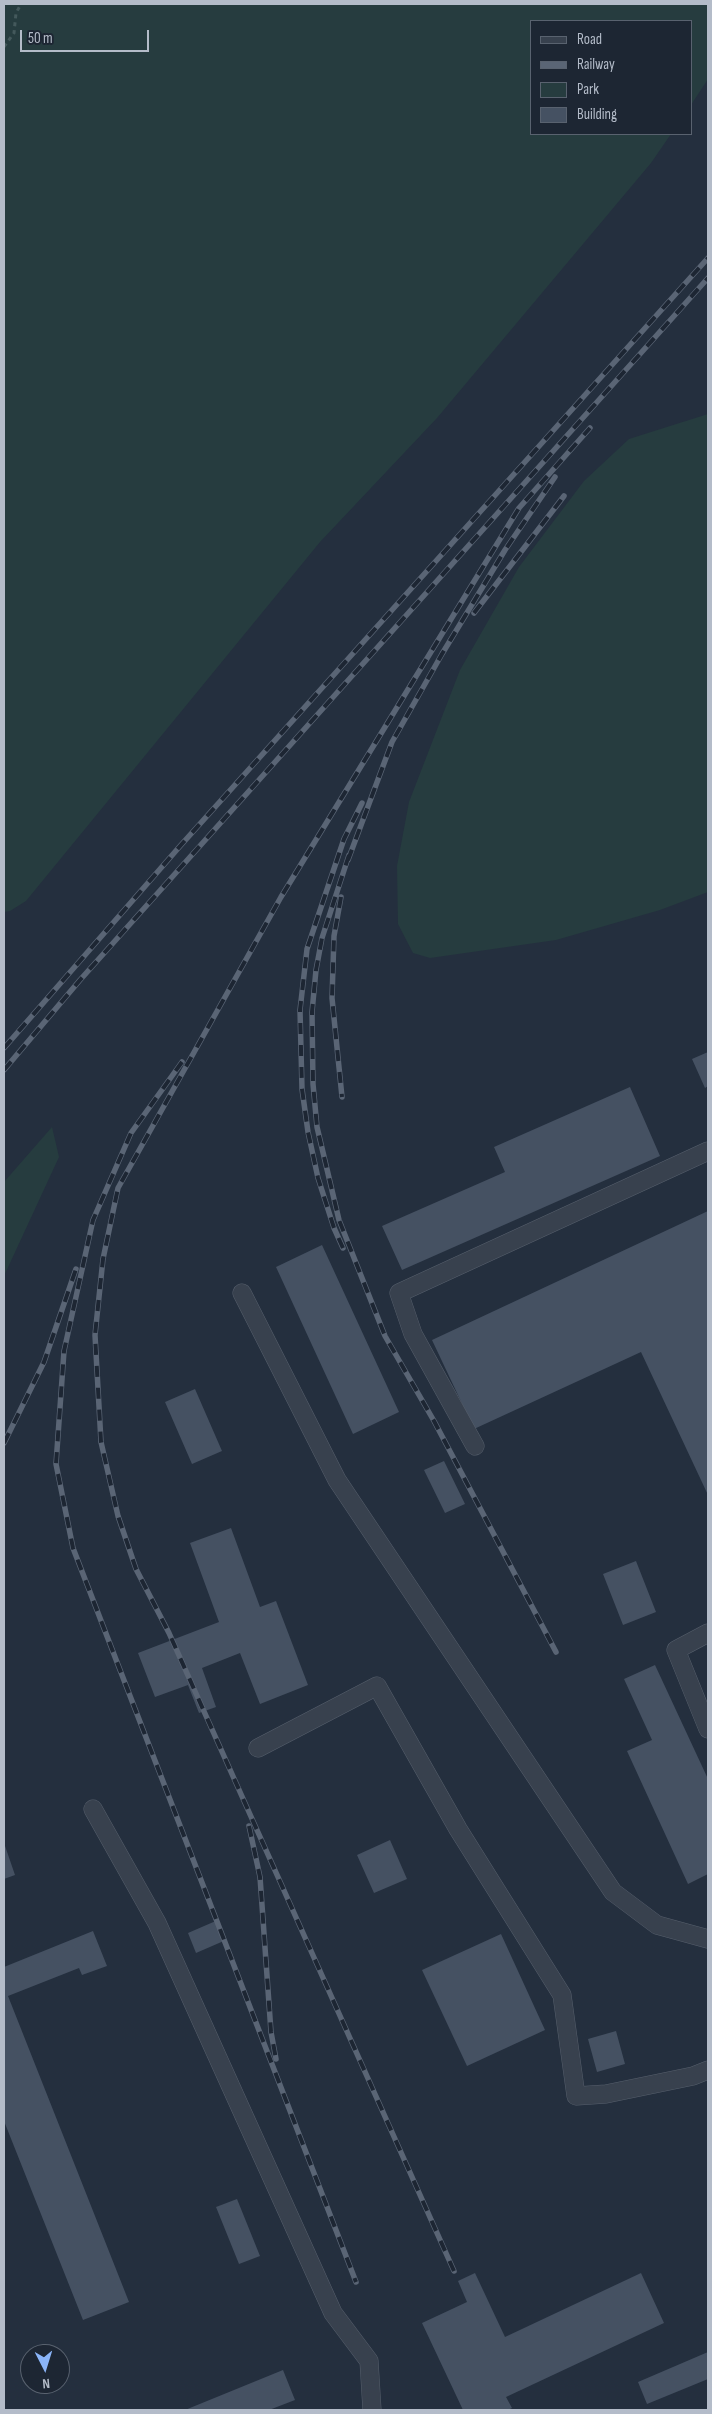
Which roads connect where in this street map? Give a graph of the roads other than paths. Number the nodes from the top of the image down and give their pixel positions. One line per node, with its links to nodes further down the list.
1 (708, 1151): 3 (lane)
2 (242, 1294): 8 (lane)
3 (475, 1446)
4 (708, 1633): 5 (lane)
5 (708, 1729)
6 (258, 1748): 9 (lane)
7 (93, 1809): 10 (lane)
8 (708, 1939)
9 (708, 2070)
10 (369, 2409)

